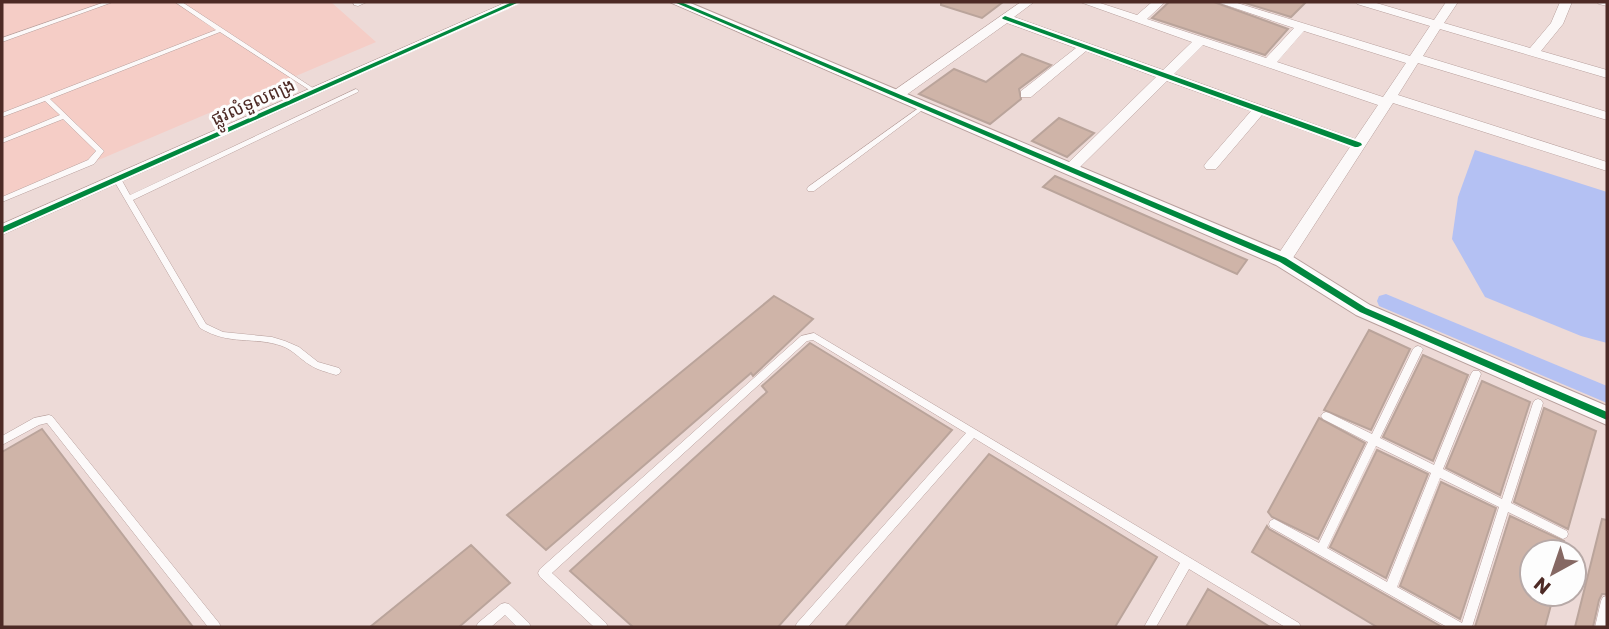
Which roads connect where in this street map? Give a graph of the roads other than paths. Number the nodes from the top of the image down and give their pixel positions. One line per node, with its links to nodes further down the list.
1 (110, 2): 18 (lane)
2 (178, 2): 17 (lane)
3 (516, 2): 27 (street, ផ្លូវលំទួលពង្រ)
4 (677, 2): 29 (street)
5 (1028, 2): 13 (street)
6 (1086, 2): 14 (street)
7 (1159, 2): 14 (street)
8 (1223, 2): 12 (street)
9 (1361, 2): 15 (street)
10 (1452, 2): 15 (street)
11 (1566, 2): 21 (street)
12 (1241, 4): 16 (street)
13 (1005, 18): 20 (street); 29 (street)
14 (1139, 20): 19 (street)
15 (1437, 24): 21 (street); 22 (street)
16 (1302, 26): 22 (street); 23 (street)
17 (221, 30): 27 (lane); 30 (lane)
18 (2, 40)
19 (1201, 40): 23 (street); 25 (street)
20 (1084, 47): 25 (street); 28 (street)
21 (1533, 52): 24 (street)
22 (1414, 59): 31 (street); 36 (street)
23 (1269, 63): 31 (street)
24 (1607, 74)
25 (1164, 76): 33 (street); 41 (street)
26 (356, 91): 44 (lane)
27 (316, 92): 42 (street, ផ្លូវលំទួលពង្រ)
28 (1026, 94)
29 (897, 96): 32 (street)
30 (46, 98): 34 (lane); 35 (lane)
31 (1387, 100): 38 (street); 40 (street)
32 (923, 107): 41 (street); 43 (lane)
33 (1259, 110): 38 (street); 39 (street)
34 (2, 115)
35 (64, 116): 37 (lane); 45 (lane)
36 (1607, 116)
37 (2, 141)
38 (1358, 145): 47 (street)
39 (1211, 166)
40 (1607, 167)
41 (1070, 169): 47 (street)
42 (117, 179): 44 (lane); 46 (street, ផ្លូវលំទួលពង្រ)
43 (811, 189)
44 (130, 198): 49 (lane)
45 (2, 200)
46 (2, 230)
47 (1283, 260): 53 (street)
48 (1418, 349): 55 (lane)
49 (336, 371)
50 (1476, 374): 57 (lane)
51 (1538, 403): 58 (lane)
52 (1326, 416): 55 (lane)
53 (1607, 416)
54 (973, 432): 62 (lane); 68 (lane); 69 (lane)
55 (1374, 440): 57 (lane); 61 (lane)
56 (2, 441): 65 (lane)
57 (1438, 471): 58 (lane); 63 (lane)
58 (1505, 505): 60 (lane); 73 (lane)
59 (1274, 524): 61 (lane)
60 (1563, 534)
61 (1321, 550): 63 (lane)
62 (1187, 562): 70 (lane); 71 (lane)
63 (1390, 589): 72 (lane)
64 (1607, 601): 74 (lane)
65 (215, 627)
66 (482, 627): 67 (lane)
67 (524, 627)
68 (602, 627)
69 (800, 627)
70 (1150, 627)
71 (1295, 627)
72 (1458, 627)
73 (1466, 627)
74 (1601, 627)

